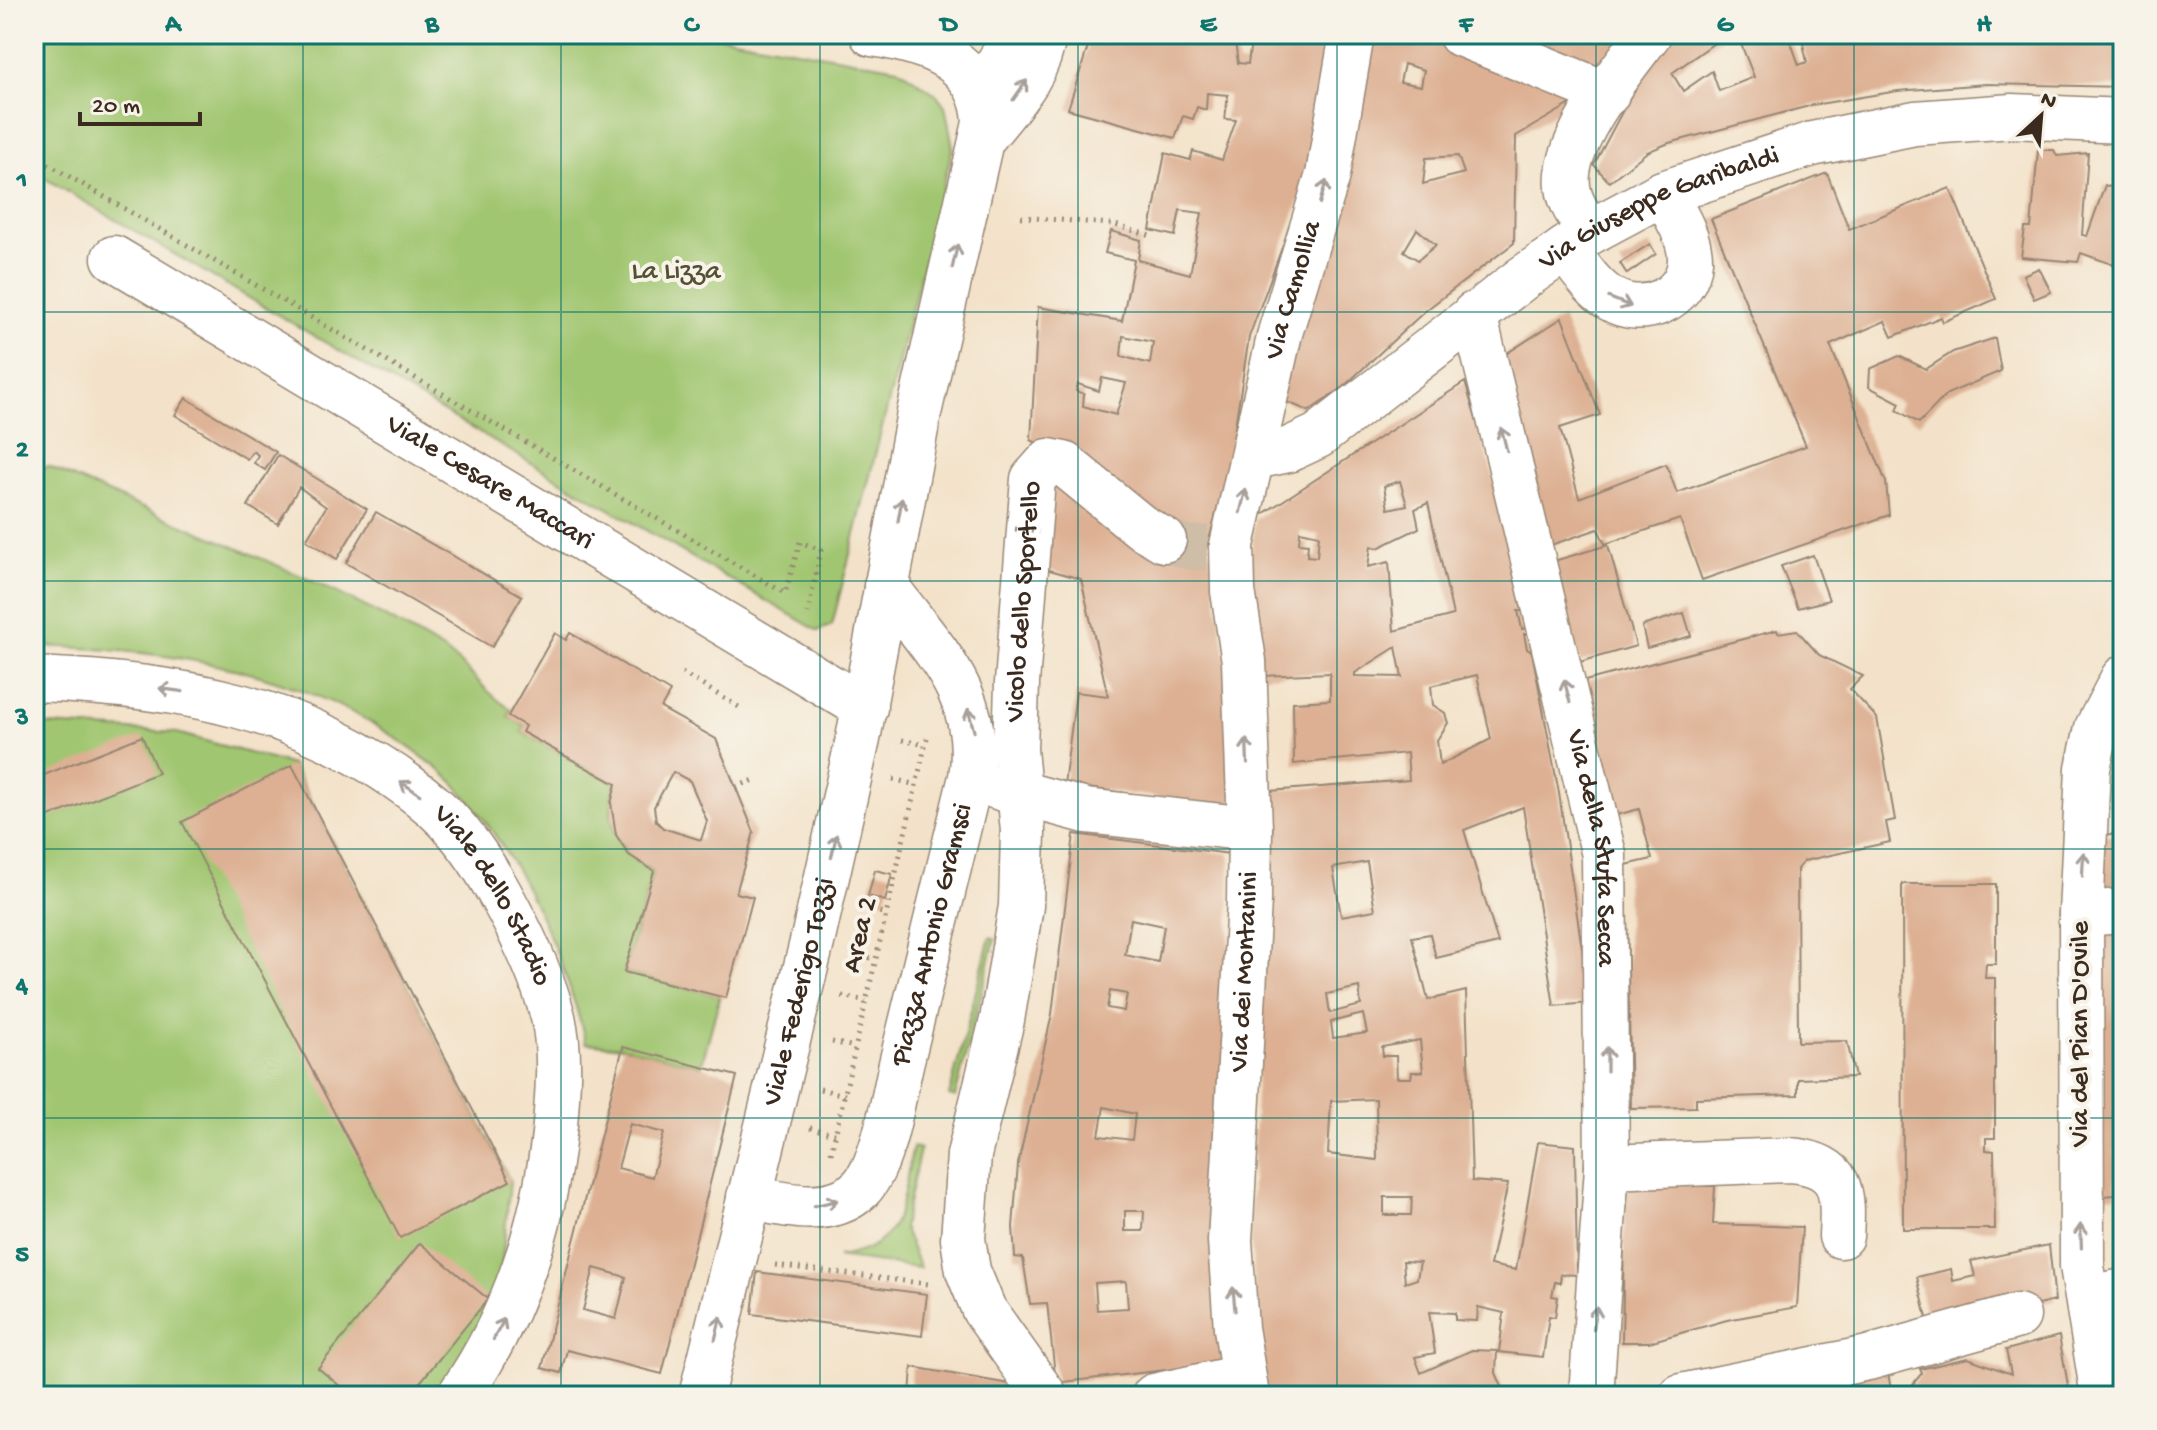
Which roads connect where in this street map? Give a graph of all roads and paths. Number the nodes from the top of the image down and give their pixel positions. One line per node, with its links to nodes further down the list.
1 (872, 34): 7 (street)
2 (1016, 34): 7 (street)
3 (1044, 34): 10 (street, one-way to 3)
4 (1352, 34): 20 (street, Via Camollia, one-way to 4)
5 (1460, 34): 8 (street)
6 (1649, 34): 8 (street)
7 (980, 93): 10 (street)
8 (1607, 94): 15 (street)
9 (2123, 121): 12 (street, Via Giuseppe Garibaldi)
10 (983, 138): 25 (street, one-way to 10)
11 (34, 156): 26 (path)
12 (1663, 193): 15 (street, Via Giuseppe Garibaldi); 15 (street, one-way to 12)
13 (1021, 217): 14 (path)
14 (1154, 237)
15 (1578, 241): 17 (street, Via Giuseppe Garibaldi)
16 (114, 258): 31 (street, Viale Cesare Maccari)
17 (1474, 314): 20 (street, Via Giuseppe Garibaldi); 56 (street, Via della Stufa Secca, one-way to 17)
18 (44, 417): 19 (path)
19 (34, 424)
20 (1255, 457): 24 (street, Via Camollia, one-way to 20)
21 (1015, 529): 22 (path, bridge)
22 (1039, 532)
23 (1164, 540): 40 (street, Vicolo dello Sportello)
24 (1220, 547): 41 (street, Via dei Montanini, one-way to 24)
25 (886, 586): 31 (street, Viale Federigo Tozzi); 35 (street, Piazza Antonio Gramsci, one-way to 25)
26 (808, 613)
27 (682, 673): 30 (path)
28 (34, 679): 63 (street, Viale dello Stadio, one-way to 28)
29 (2122, 680): 43 (street, Via del Pian D'Ovile, one-way to 29)
30 (739, 707)
31 (865, 708): 57 (street, Viale Federigo Tozzi, one-way to 31)
32 (928, 731): 34 (path, Area 2)
33 (902, 740): 34 (path)
34 (925, 746): 38 (path, Area 2)
35 (971, 777): 40 (street); 57 (street, Piazza Antonio Gramsci, one-way to 35)
36 (757, 779): 39 (path)
37 (893, 779): 38 (path)
38 (916, 785): 44 (path, Area 2)
39 (736, 787)
40 (1020, 794): 41 (street); 60 (street, Piazza Antonio Gramsci)
41 (1250, 829): 62 (street, Via dei Montanini, one-way to 41)
42 (863, 908): 44 (path)
43 (2102, 913): 69 (street, Via del Pian D'Ovile, one-way to 43)
44 (886, 914): 46 (path, Area 2)
45 (852, 954): 46 (path)
46 (876, 959): 48 (path, Area 2)
47 (841, 996): 48 (path)
48 (866, 1001): 50 (path, Area 2)
49 (831, 1042): 50 (path)
50 (855, 1047): 52 (path, Area 2)
51 (819, 1089): 52 (path)
52 (845, 1095): 54 (path, Area 2)
53 (810, 1128): 54 (path)
54 (835, 1134): 55 (path, Area 2)
55 (829, 1161)
56 (1607, 1167): 58 (street); 67 (street, Via della Stufa Secca, one-way to 56)
57 (749, 1197): 64 (street, Viale Federigo Tozzi, one-way to 57)
58 (1841, 1236)
59 (768, 1265): 60 (path)
60 (974, 1290): 65 (street, Piazza Antonio Gramsci)
61 (2018, 1316): 68 (street)
62 (1245, 1386): 66 (street)
63 (459, 1396)
64 (701, 1396)
65 (1045, 1396)
66 (1154, 1396)
67 (1591, 1396)
68 (1681, 1396)
69 (2103, 1396)

